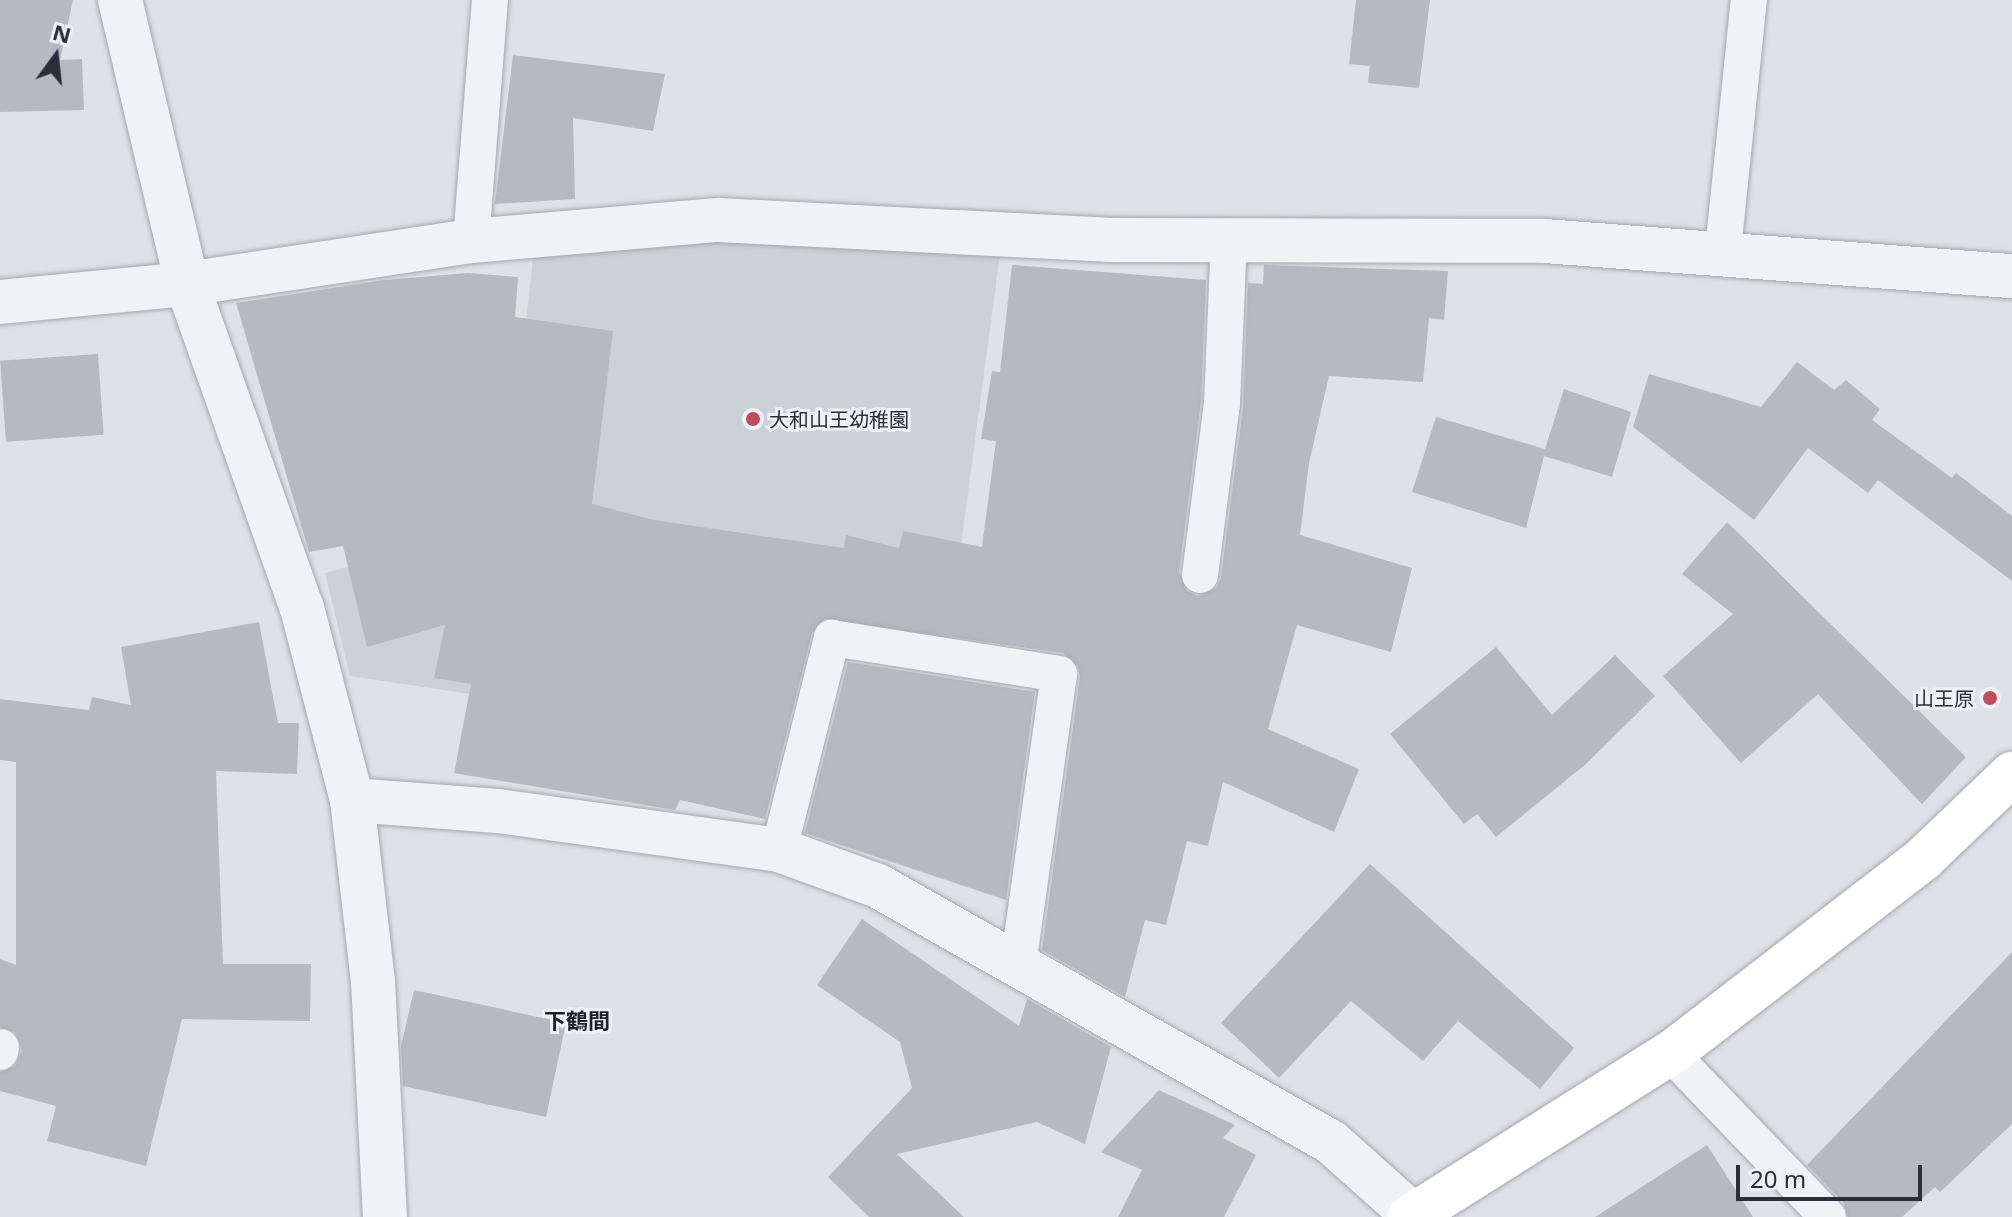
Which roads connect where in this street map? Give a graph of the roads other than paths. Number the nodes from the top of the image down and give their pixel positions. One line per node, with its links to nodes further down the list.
1 (120, 0): 8 (street)
2 (490, 0): 5 (lane)
3 (1749, 0): 6 (lane)
4 (1229, 239): 5 (street); 6 (street); 10 (lane)
5 (471, 241): 8 (street)
6 (1723, 250): 7 (street)
7 (2012, 276)
8 (187, 284): 9 (street); 12 (street)
9 (0, 302)
10 (1200, 575)
11 (2012, 774): 15 (street)
12 (352, 800): 13 (street); 17 (street)
13 (779, 850): 14 (street); 14 (lane)
14 (1018, 967): 16 (street)
15 (1670, 1053): 16 (street); 18 (lane)
16 (1411, 1216)
17 (385, 1217)
18 (1828, 1217)

